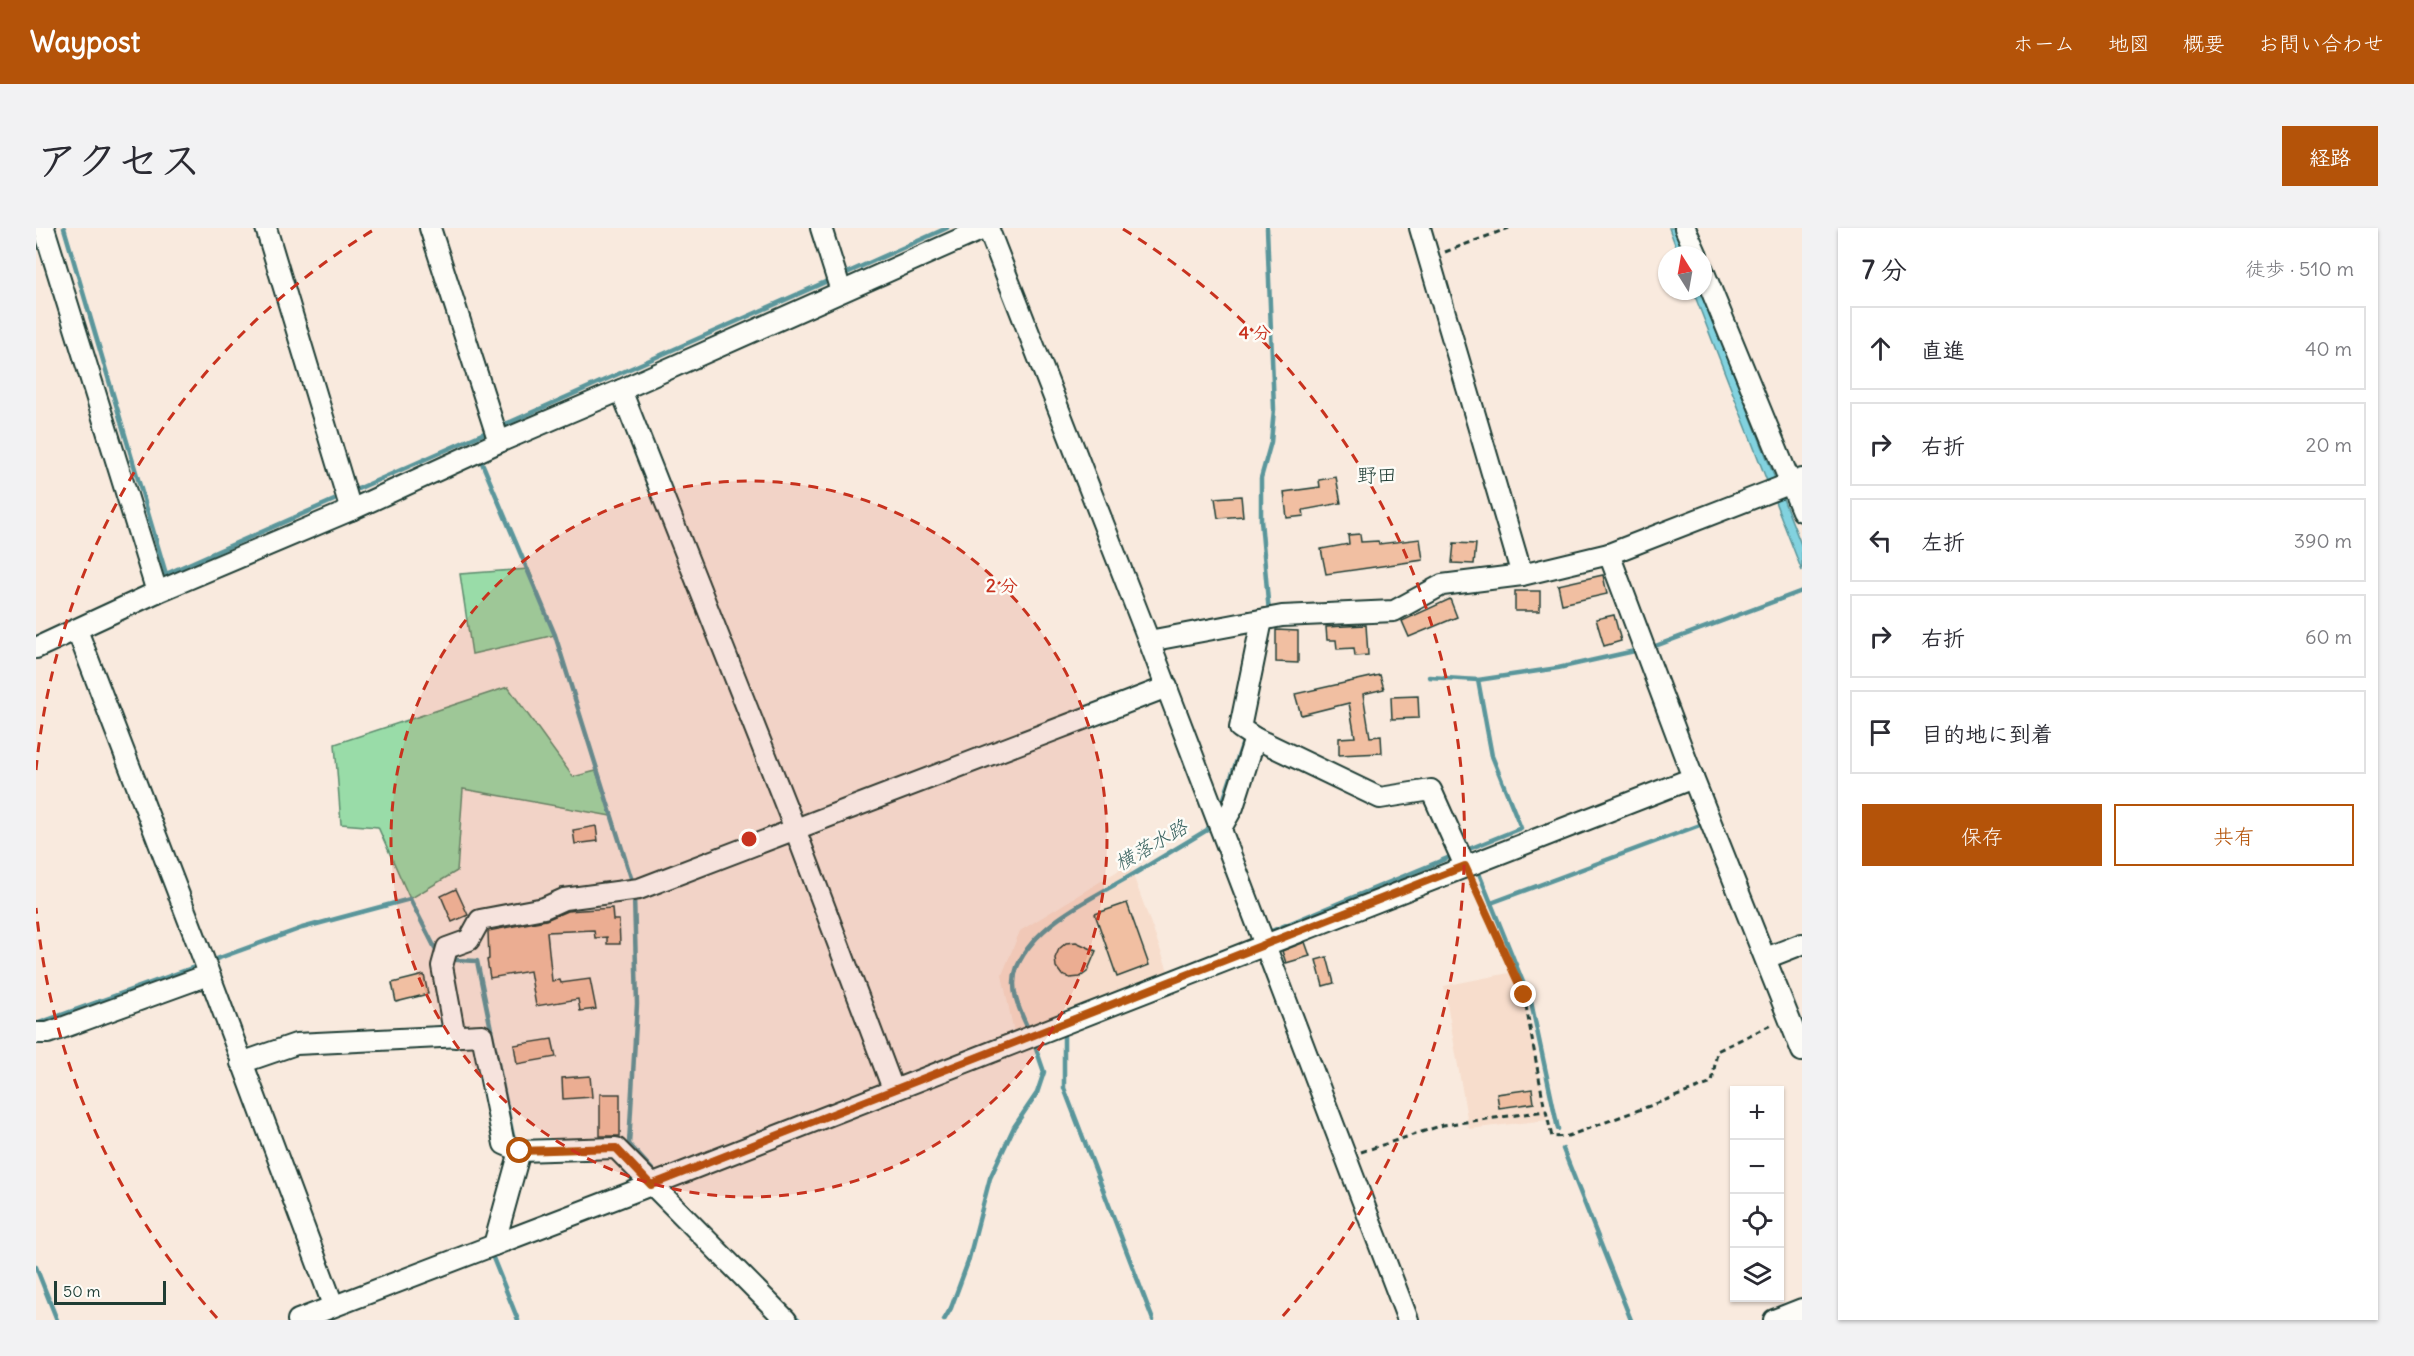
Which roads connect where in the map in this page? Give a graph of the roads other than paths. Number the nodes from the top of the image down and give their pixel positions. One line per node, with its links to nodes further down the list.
1 (44, 228): 18 (street)
2 (266, 228): 14 (street)
3 (430, 228): 12 (street)
4 (821, 228): 10 (street)
5 (986, 228): 10 (street); 21 (street)
6 (1420, 228): 17 (street)
7 (1685, 228): 8 (street)
8 (1693, 246)
9 (1712, 290): 13 (street)
10 (841, 291): 11 (street)
11 (621, 390): 12 (street); 27 (street)
12 (499, 442): 14 (street)
13 (1796, 481): 15 (street); 16 (street)
14 (351, 510): 18 (street)
15 (1802, 511)
16 (1609, 554): 17 (street); 25 (street)
17 (1522, 575): 19 (street)
18 (157, 592): 20 (street)
19 (1262, 620): 21 (street); 24 (street)
20 (76, 630): 22 (street); 32 (street)
21 (1149, 641): 23 (street)
22 (36, 648)
23 (1167, 687): 26 (street); 27 (street)
24 (1248, 733): 26 (street); 28 (street)
25 (1693, 778): 28 (street); 31 (street)
26 (1221, 828): 29 (street)
27 (795, 829): 34 (street); 37 (street)
28 (1465, 866): 29 (street)
29 (1264, 944): 37 (street); 45 (street)
30 (1802, 944): 31 (street)
31 (1766, 958): 35 (street)
32 (208, 975): 33 (street); 36 (street)
33 (36, 1033)
34 (455, 1037): 36 (street); 38 (street)
35 (1802, 1052)
36 (241, 1063): 41 (street)
37 (893, 1089): 39 (street)
38 (520, 1151): 39 (street); 40 (street)
39 (651, 1185): 40 (street); 44 (street)
40 (486, 1248): 41 (street)
41 (333, 1305): 43 (street)
42 (1802, 1309): 46 (street)
43 (298, 1320)
44 (786, 1320)
45 (1408, 1320)
46 (1774, 1320)

